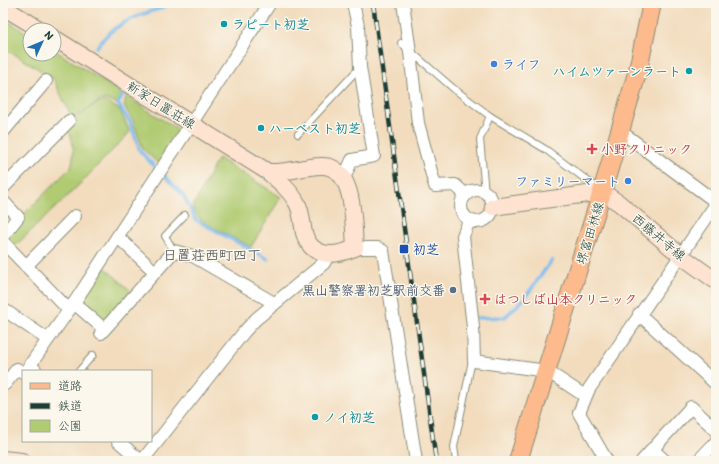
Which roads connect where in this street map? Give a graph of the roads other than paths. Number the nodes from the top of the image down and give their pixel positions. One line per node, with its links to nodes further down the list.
1 (353, 3): 10 (street)
2 (403, 3): 9 (street)
3 (652, 3): 15 (main road, 堺富田林線)
4 (267, 4): 14 (street)
5 (3, 7): 6 (street)
6 (28, 22)
7 (62, 43): 14 (street, 新家日置荘線)
8 (401, 43): 9 (lane)
9 (410, 52): 12 (lane); 23 (street)
10 (360, 67): 17 (lane); 19 (street)
11 (46, 81): 16 (street)
12 (490, 116): 21 (lane); 22 (lane)
13 (69, 121): 20 (street)
14 (192, 124): 18 (street, 新家日置荘線); 30 (street)
15 (620, 131): 22 (main road, 堺富田林線); 25 (street)
16 (3, 132)
17 (298, 134)
18 (268, 172): 19 (street); 34 (street, 新家日置荘線)
19 (344, 178): 32 (street)
20 (3, 188)
21 (485, 192): 23 (street); 26 (street)
22 (602, 192): 26 (street); 35 (street, 西藤井寺線); 48 (main road, 堺富田林線)
23 (466, 195): 29 (street)
24 (3, 201): 31 (street)
25 (716, 203): 35 (street)
26 (493, 208): 29 (street)
27 (185, 215): 33 (lane)
28 (75, 216): 36 (street)
29 (470, 221): 45 (street)
30 (118, 237): 37 (street); 40 (street)
31 (4, 243): 36 (street)
32 (355, 248): 34 (street); 59 (street)
33 (174, 251): 37 (street); 39 (street)
34 (328, 255): 39 (street)
35 (680, 255): 38 (street, 西藤井寺線); 42 (street)
36 (26, 266): 40 (street)
37 (155, 272): 40 (street)
38 (716, 281)
39 (274, 303): 58 (street)
40 (72, 307): 43 (street)
41 (3, 309): 43 (street)
42 (639, 314): 50 (street); 51 (street)
43 (47, 339): 46 (street)
44 (93, 355): 47 (lane)
45 (474, 361): 48 (street); 60 (lane)
46 (29, 370): 49 (street)
47 (80, 370)
48 (547, 371): 51 (street); 61 (main road, 堺富田林線)
49 (3, 383)
50 (716, 384)
51 (585, 396): 62 (street)
52 (716, 430): 55 (street)
53 (119, 442): 58 (street)
54 (716, 442): 65 (street)
55 (652, 449): 63 (street); 64 (street)
56 (3, 460): 57 (street)
57 (22, 461)
58 (141, 461)
59 (416, 461)
60 (456, 461)
61 (518, 461)
62 (607, 461)
63 (642, 461)
64 (665, 461)
65 (698, 461)

